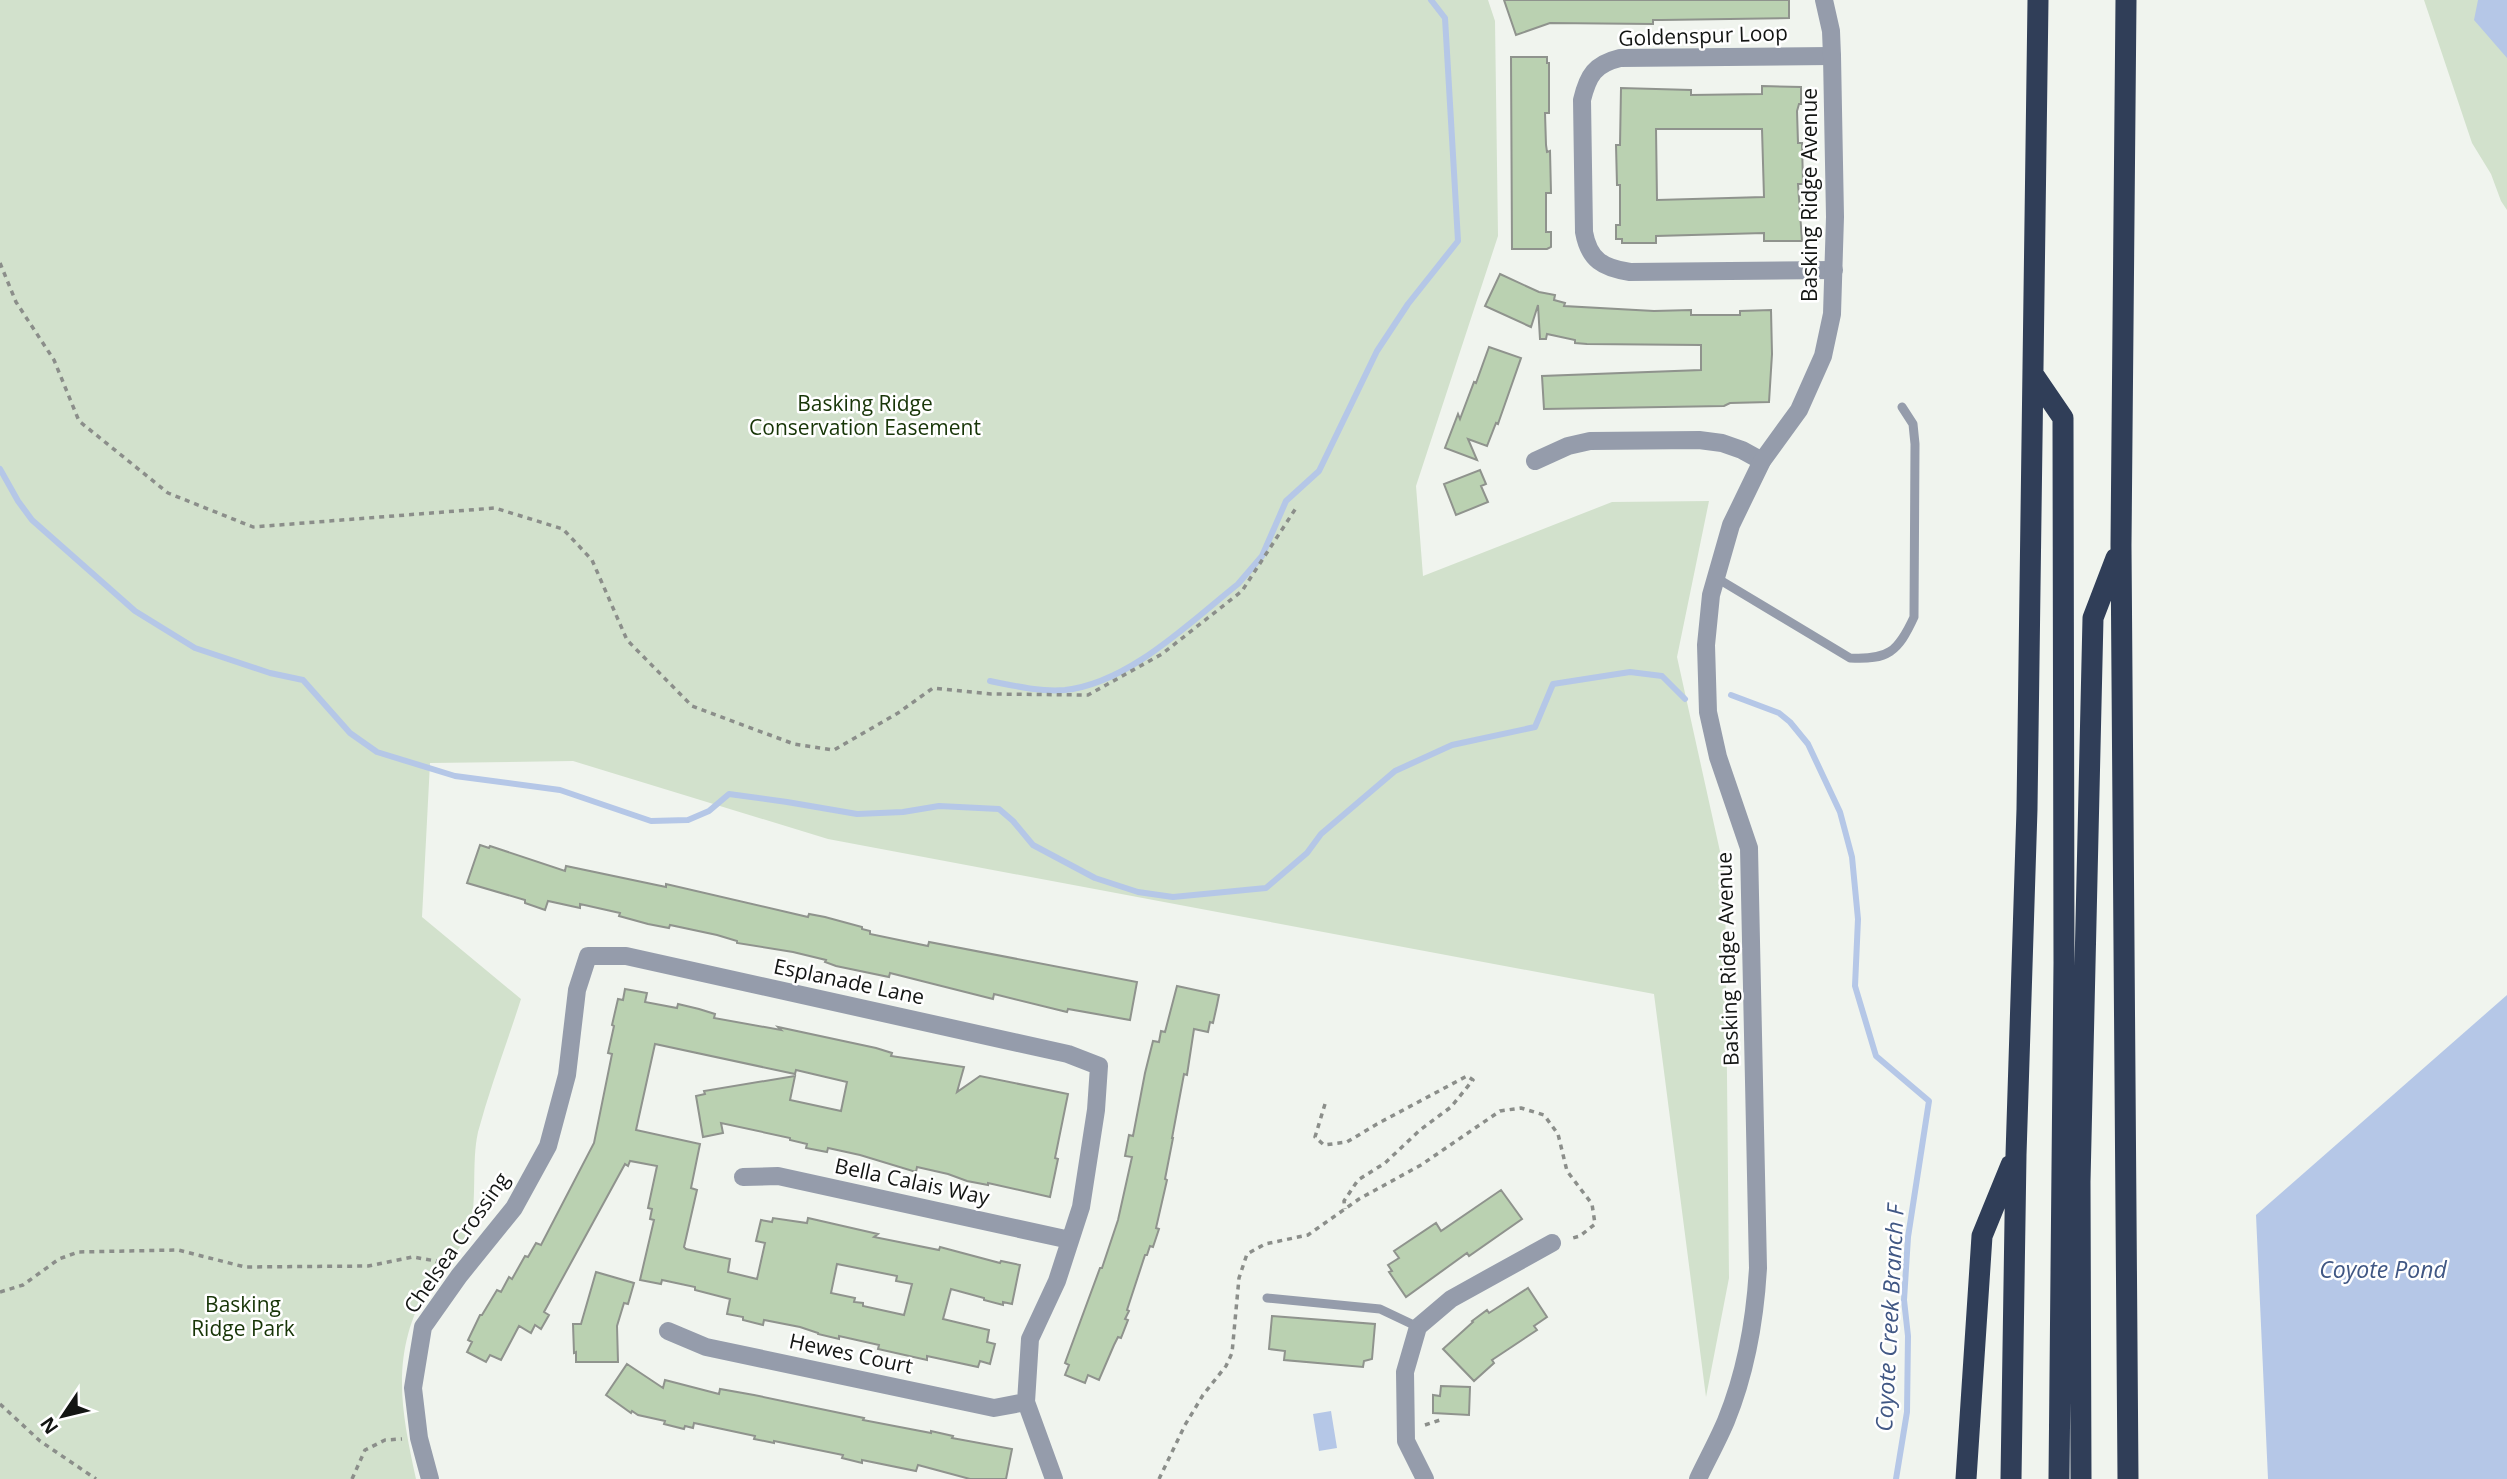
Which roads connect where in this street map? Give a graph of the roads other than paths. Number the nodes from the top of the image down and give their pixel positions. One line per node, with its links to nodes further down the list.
1 (1824, 0): 4 (street, Basking Ridge Avenue)
2 (2038, 0): 6 (highway)
3 (2126, 0): 10 (highway)
4 (1832, 56): 5 (street, Basking Ridge Avenue); 5 (street, Goldenspur Loop)
5 (1834, 270): 9 (street, Basking Ridge Avenue)
6 (2035, 377): 13 (highway); 27 (highway)
7 (1902, 407): 11 (lane)
8 (1535, 461): 9 (street)
9 (1762, 461): 11 (street, Basking Ridge Avenue)
10 (2121, 545): 28 (highway); 29 (highway)
11 (1715, 577): 24 (street, Basking Ridge Avenue)
12 (588, 956): 15 (street, Esplanade Lane); 21 (street, Chelsea Crossing)
13 (2016, 1154): 25 (highway); 26 (highway)
14 (743, 1177): 15 (street, Bella Calais Way)
15 (1070, 1240): 20 (street)
16 (1552, 1243): 18 (street)
17 (1267, 1298): 18 (lane)
18 (1418, 1327): 23 (street)
19 (668, 1331): 20 (street, Hewes Court)
20 (1026, 1402): 22 (street)
21 (430, 1479)
22 (1054, 1479)
23 (1425, 1479)
24 (1698, 1479)
25 (1966, 1479)
26 (2011, 1479)
27 (2059, 1479)
28 (2081, 1479)
29 (2128, 1479)

